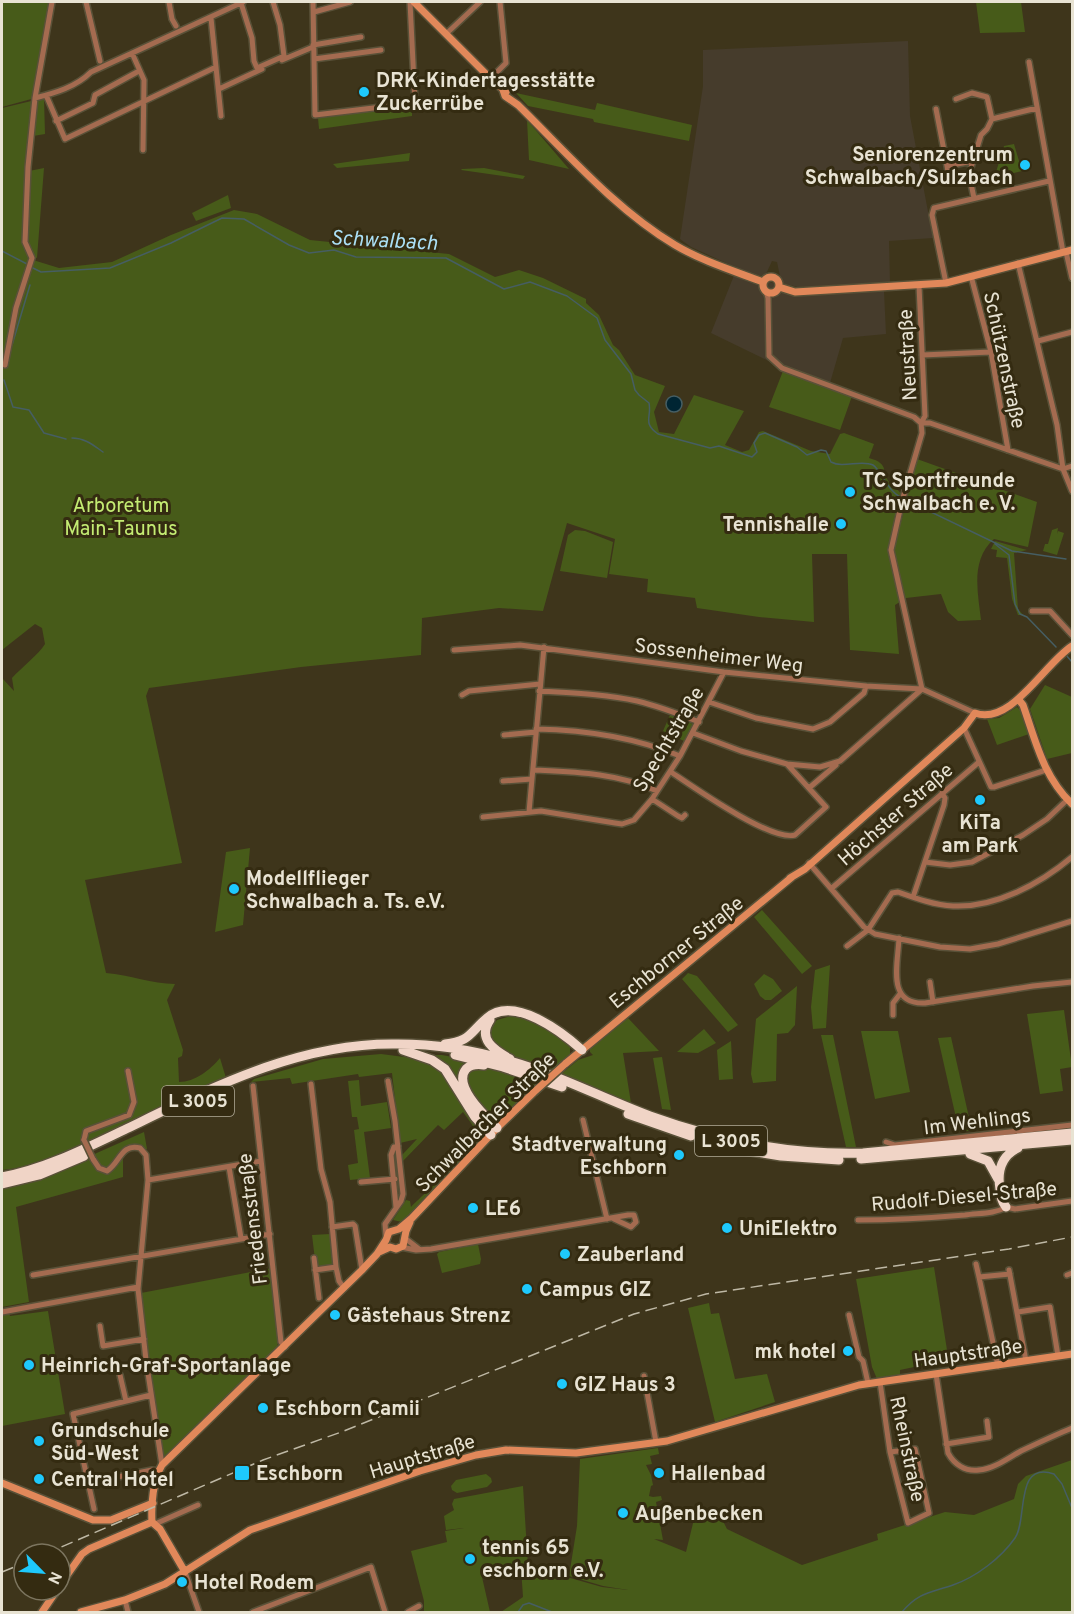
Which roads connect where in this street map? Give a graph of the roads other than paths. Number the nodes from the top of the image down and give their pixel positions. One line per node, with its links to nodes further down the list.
1 (52, 2): 27 (street)
2 (86, 2): 20 (street)
3 (169, 2): 13 (street)
4 (242, 2): 5 (street); 12 (street)
5 (273, 2)
6 (313, 2): 11 (street)
7 (350, 2): 11 (street)
8 (412, 2): 14 (street); 19 (street)
9 (480, 2): 14 (street)
10 (500, 2): 24 (street)
11 (314, 12): 16 (street)
12 (211, 18): 18 (street); 22 (street)
13 (176, 26)
14 (446, 33): 24 (street)
15 (361, 37): 16 (street)
16 (313, 46): 19 (street); 25 (street)
17 (381, 50): 19 (street)
18 (132, 53): 23 (street); 26 (street)
19 (314, 59)
20 (100, 61)
21 (1029, 62): 30 (street)
22 (216, 67): 25 (street); 29 (street)
23 (139, 71): 29 (street); 34 (street)
24 (491, 78): 45 (street)
25 (219, 89): 32 (street)
26 (46, 95): 27 (street); 34 (street)
27 (35, 98): 54 (street)
28 (956, 99): 33 (street)
29 (144, 100): 34 (street); 35 (street)
30 (1037, 108): 33 (street); 39 (street)
31 (936, 109): 37 (street)
32 (221, 116)
33 (992, 119): 36 (street)
34 (56, 121)
35 (143, 150)
36 (973, 160): 37 (street); 40 (street)
37 (947, 166): 38 (street)
38 (949, 177)
39 (1049, 181): 40 (street); 41 (street)
40 (974, 198): 46 (street)
41 (1067, 251): 42 (street); 44 (street)
42 (1018, 263): 43 (street); 51 (street)
43 (971, 276): 46 (street); 52 (street, Schützenstraße)
44 (1072, 278)
45 (763, 282): 48 (street); 49 (street)
46 (946, 283): 47 (street)
47 (919, 286): 48 (street); 53 (street, Neustraße)
48 (778, 287): 49 (street)
49 (768, 294): 55 (street)
50 (1072, 332): 51 (street)
51 (1038, 341): 58 (street)
52 (991, 352): 53 (street); 56 (street, Schützenstraße)
53 (922, 355): 55 (street, Neustraße)
54 (5, 365)
55 (921, 423): 56 (street); 68 (street, Neustraße)
56 (1008, 450): 58 (street)
57 (1072, 466): 58 (street)
58 (1063, 469): 59 (street)
59 (1072, 491)
60 (1032, 611): 61 (street)
61 (1072, 635)
62 (1072, 646): 70 (street)
63 (544, 647): 64 (street, Sossenheimer Weg); 65 (street, Sossenheimer Weg); 67 (street)
64 (454, 650)
65 (724, 672): 66 (street, Sossenheimer Weg); 71 (street, Spechtstraße)
66 (866, 686): 68 (street, Sossenheimer Weg); 71 (street)
67 (540, 687): 69 (street); 73 (street); 75 (street)
68 (922, 689): 72 (street, Sossenheimer Weg); 79 (street)
69 (462, 695)
70 (1019, 700): 72 (street); 83 (street)
71 (709, 702): 73 (street, Spechtstraße)
72 (975, 713): 74 (street, Eschborner Straße)
73 (699, 722): 76 (street, Spechtstraße)
74 (964, 728): 80 (street); 97 (street, Eschborner Straße)
75 (536, 731): 77 (street); 78 (street); 82 (street)
76 (693, 733): 78 (street, Spechtstraße); 81 (street)
77 (504, 735)
78 (680, 756): 84 (street, Spechtstraße)
79 (840, 761): 81 (street); 87 (street)
80 (979, 762): 83 (street); 89 (street, Höchster Straße)
81 (787, 764): 87 (street)
82 (533, 770): 85 (street); 88 (street)
83 (1046, 770): 91 (street)
84 (671, 772): 87 (street); 88 (street, Spechtstraße)
85 (532, 779): 86 (street); 92 (street)
86 (503, 781)
87 (810, 788)
88 (657, 791): 90 (street, Spechtstraße)
89 (942, 793): 96 (street); 98 (street, Höchster Straße)
90 (652, 798): 92 (street, Spechtstraße); 93 (street)
91 (1071, 802): 96 (street)
92 (529, 812): 94 (street, Spechtstraße)
93 (685, 815)
94 (483, 817)
95 (1072, 857): 99 (street)
96 (925, 862): 99 (street)
97 (809, 863): 98 (street); 112 (street, Eschborner Straße)
98 (832, 888): 101 (street)
99 (912, 897): 101 (street)
100 (1072, 921): 102 (street)
101 (868, 930): 102 (street); 103 (street)
102 (899, 938): 106 (street)
103 (847, 946)
104 (930, 982): 107 (street)
105 (1072, 982): 107 (street)
106 (900, 994): 107 (street); 109 (street)
107 (933, 1002)
108 (503, 1012): 110 (highway); 112 (highway); 114 (highway)
109 (893, 1015)
110 (425, 1045): 114 (highway, L 3005); 130 (highway, L 3005)
111 (403, 1050): 113 (highway, L 3005); 121 (highway); 136 (highway, L 3005)
112 (582, 1050): 121 (street, Schwalbacher Straße, bridge)
113 (503, 1066): 121 (highway); 127 (highway, L 3005)
114 (531, 1068): 122 (highway, L 3005)
115 (128, 1071): 133 (street, bridge)
116 (388, 1080): 126 (street)
117 (310, 1084): 144 (street)
118 (252, 1086): 128 (street, Friedensstraße)
119 (583, 1120): 141 (street)
120 (1072, 1125): 124 (street, Im Wehlings)
121 (494, 1132): 140 (street, Schwalbacher Straße)
122 (1072, 1133)
123 (1072, 1140): 125 (highway, L 3005)
124 (886, 1142)
125 (1026, 1145): 127 (highway, L 3005); 134 (highway)
126 (398, 1146): 131 (street); 132 (street)
127 (955, 1152): 134 (highway)
128 (261, 1161): 129 (street); 145 (street, Friedensstraße)
129 (229, 1167): 133 (street); 148 (street)
130 (2, 1177)
131 (394, 1179): 132 (street); 135 (street); 139 (street)
132 (402, 1179): 139 (street)
133 (148, 1180): 151 (street)
134 (999, 1181): 138 (highway)
135 (361, 1182)
136 (2, 1184)
137 (1072, 1201): 138 (street, Rudolf-Diesel-Straße)
138 (1006, 1207): 143 (street, Rudolf-Diesel-Straße)
139 (396, 1208): 146 (street)
140 (412, 1218): 146 (street, Schwalbacher Straße); 147 (street, Schwalbacher Straße)
141 (607, 1219): 142 (street); 150 (street)
142 (615, 1219)
143 (858, 1220)
144 (332, 1227): 154 (street); 156 (street)
145 (270, 1234): 148 (street); 167 (street, Friedensstraße)
146 (391, 1236): 147 (street); 149 (street); 156 (street, Schwalbacher Straße)
147 (405, 1237): 149 (street, Schwalbacher Straße); 150 (street)
148 (241, 1238): 151 (street)
149 (401, 1247): 150 (street)
150 (420, 1250)
151 (141, 1255): 157 (street); 159 (street)
152 (314, 1258): 155 (street)
153 (976, 1264): 158 (street)
154 (336, 1267): 155 (street); 160 (street)
155 (315, 1270): 161 (street)
156 (362, 1270): 160 (street, Schwalbacher Straße)
157 (33, 1275)
158 (979, 1277): 163 (street); 171 (street)
159 (138, 1287): 162 (street); 166 (street)
160 (344, 1288): 167 (street, Schwalbacher Straße)
161 (319, 1298)
162 (2, 1312)
163 (1018, 1312): 169 (street); 170 (street)
164 (849, 1315): 176 (street)
165 (100, 1326): 166 (street)
166 (144, 1339): 177 (street)
167 (285, 1347): 184 (street, Schwalbacher Straße)
168 (1072, 1354): 169 (street, Hauptstraße)
169 (1058, 1356): 170 (street, Hauptstraße)
170 (1026, 1361): 171 (street, Hauptstraße)
171 (998, 1366): 172 (street, Hauptstraße)
172 (936, 1374): 175 (street, Hauptstraße); 182 (street)
173 (120, 1375): 178 (street)
174 (644, 1376): 181 (street)
175 (880, 1382): 176 (street, Hauptstraße); 183 (street, Rheinstraße)
176 (868, 1383): 181 (street, Hauptstraße)
177 (151, 1395): 178 (street); 184 (street)
178 (126, 1401): 186 (street)
179 (987, 1420): 182 (street)
180 (1072, 1428): 182 (street)
181 (656, 1442): 192 (street, Hauptstraße)
182 (946, 1443)
183 (890, 1452): 183 (street, Rheinstraße)
184 (161, 1468): 186 (street); 187 (street)
185 (2, 1483): 187 (street)
186 (88, 1483): 189 (street)
187 (153, 1503): 190 (street)
188 (198, 1505): 190 (street)
189 (94, 1509)
190 (153, 1523): 191 (street); 192 (street)
191 (72, 1568)
192 (185, 1572): 193 (street, Hauptstraße); 197 (street)
193 (125, 1600): 195 (street, Hauptstraße); 196 (street)
194 (419, 1606): 200 (street)
195 (81, 1612)
196 (128, 1612)
197 (199, 1612)
198 (253, 1612): 199 (street)
199 (385, 1612)
200 (408, 1612)

